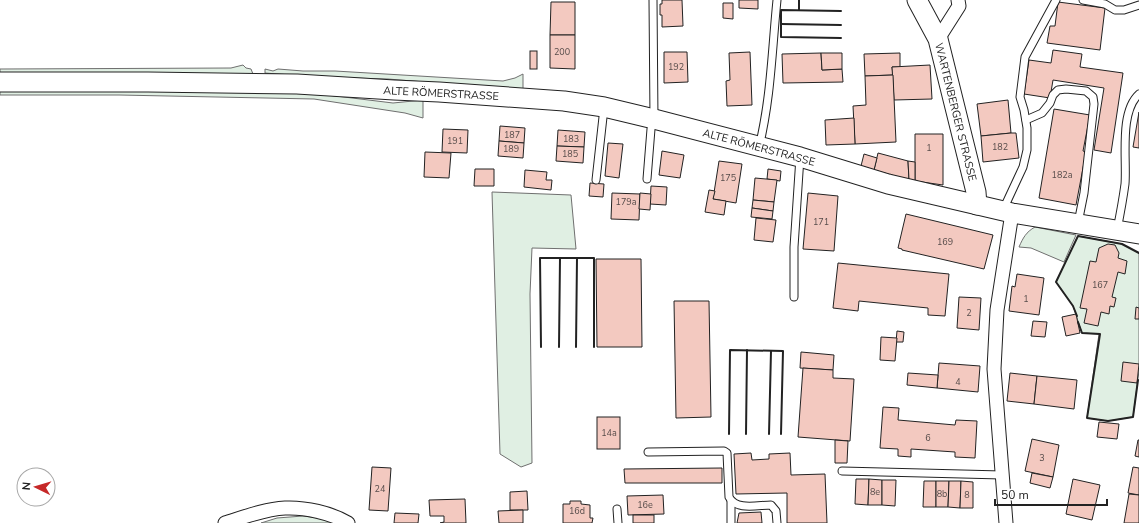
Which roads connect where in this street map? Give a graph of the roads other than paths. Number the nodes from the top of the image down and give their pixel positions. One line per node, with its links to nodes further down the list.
1 (653, 0): 12 (lane)
2 (777, 0): 14 (lane)
3 (917, 0): 8 (main road, WARTENBERGER STRASSE)
4 (958, 0): 8 (street)
5 (1056, 0): 13 (lane)
6 (1083, 0): 7 (lane)
7 (1139, 5)
8 (938, 39): 18 (main road, WARTENBERGER STRASSE)
9 (0, 82): 11 (main road, ALTE RÖMERSTRASSE)
10 (1139, 94): 21 (lane)
11 (604, 107): 12 (main road, ALTE RÖMERSTRASSE); 17 (lane)
12 (654, 119): 14 (main road, ALTE RÖMERSTRASSE); 16 (lane)
13 (1026, 120): 19 (lane); 20 (lane)
14 (759, 146): 15 (main road, ALTE RÖMERSTRASSE)
15 (800, 157): 18 (main road, ALTE RÖMERSTRASSE); 23 (lane)
16 (647, 179)
17 (596, 180)
18 (977, 205): 19 (main road, ALTE RÖMERSTRASSE)
19 (1007, 212): 20 (main road, ALTE RÖMERSTRASSE); 26 (street)
20 (1078, 223): 21 (main road, ALTE RÖMERSTRASSE)
21 (1117, 230): 22 (main road, ALTE RÖMERSTRASSE)
22 (1139, 234)
23 (794, 297)
24 (648, 452): 27 (lane)
25 (842, 471): 26 (lane)
26 (1002, 475): 34 (street)
27 (731, 501): 32 (lane); 33 (lane)
28 (617, 509): 31 (lane)
29 (225, 523): 30 (street)
30 (348, 523)
31 (618, 523)
32 (731, 523)
33 (777, 523)
34 (1006, 523)

